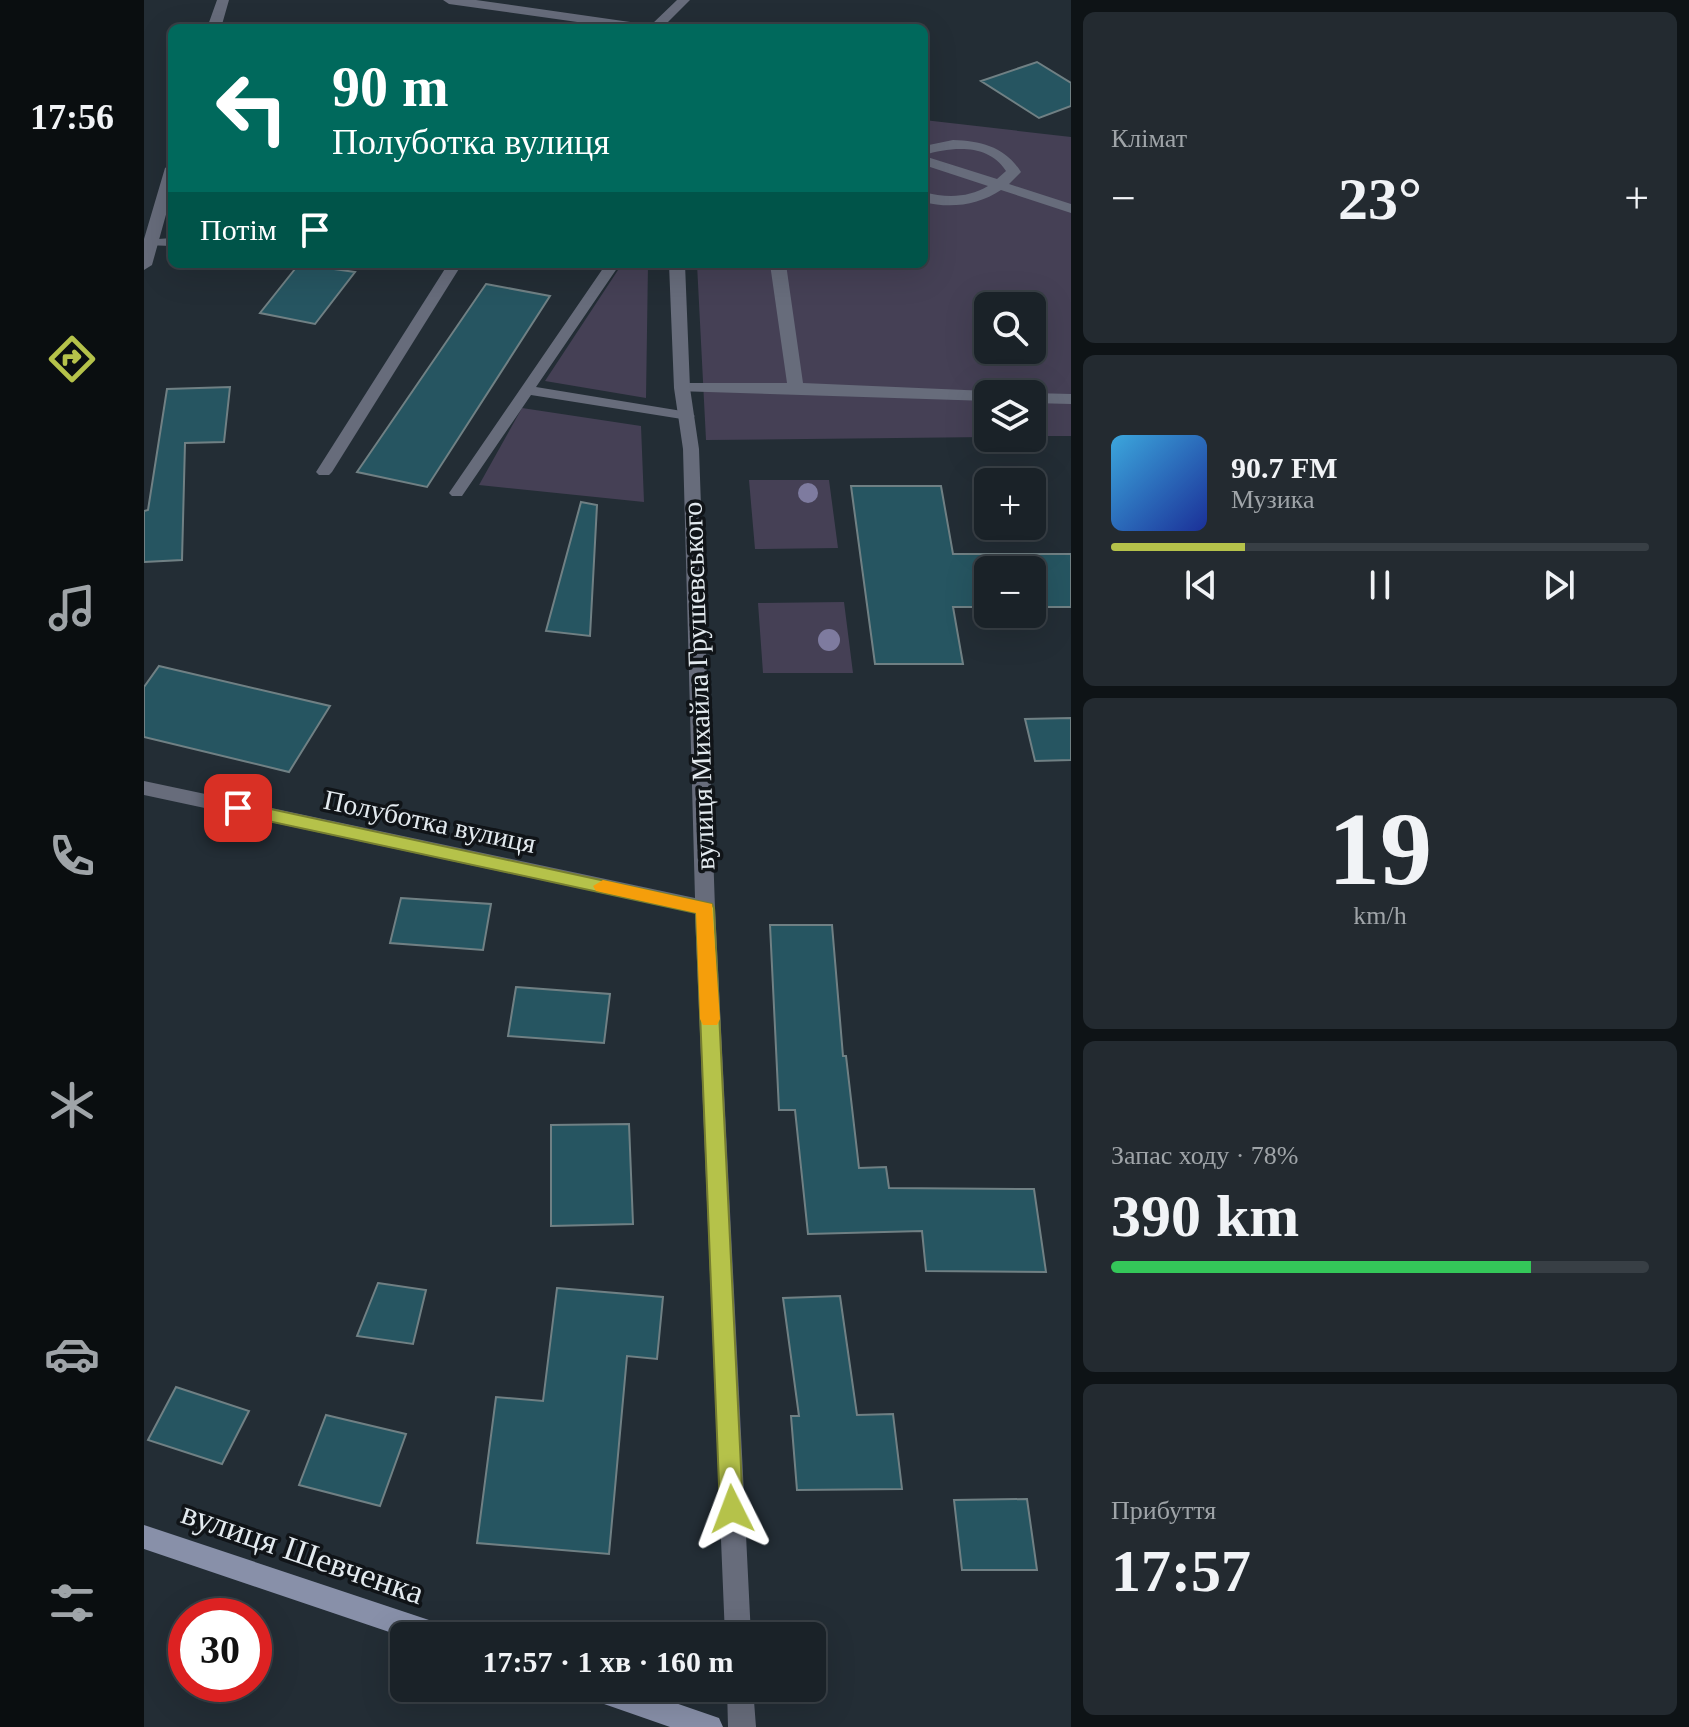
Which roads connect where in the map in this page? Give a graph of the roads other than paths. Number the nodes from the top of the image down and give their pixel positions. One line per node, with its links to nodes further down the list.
1 (223, 0): 5 (street)
2 (449, 0): 6 (street)
3 (514, 0): 7 (street)
4 (684, 0): 7 (street)
5 (215, 24)
6 (620, 24)
7 (659, 24)
8 (928, 149): 11 (street)
9 (928, 161): 11 (street)
10 (168, 181): 15 (street)
11 (1000, 185): 12 (street); 13 (street)
12 (928, 198)
13 (1071, 209)
14 (168, 242): 15 (lane)
15 (149, 243): 16 (street)
16 (144, 265)
17 (452, 268): 28 (lane)
18 (610, 268): 23 (lane)
19 (677, 268): 21 (street, вулиця Михайла Грушевського)
20 (779, 268): 22 (street)
21 (682, 388): 22 (street); 27 (street, вулиця Михайла Грушевського)
22 (796, 388): 24 (street)
23 (527, 390): 27 (lane); 29 (lane)
24 (974, 395)
25 (1046, 398): 26 (street)
26 (1071, 399)
27 (688, 416): 31 (street, вулиця Михайла Грушевського)
28 (324, 472)
29 (457, 493)
30 (144, 788): 31 (street, Полуботка вулиця)
31 (705, 908): 34 (street, вулиця Михайла Грушевського)
32 (144, 1537): 33 (main road, вулиця Шевченка)
33 (396, 1622)
34 (737, 1622)
35 (635, 1702): 37 (main road)
36 (741, 1702): 38 (street)
37 (709, 1727)
38 (742, 1727)

